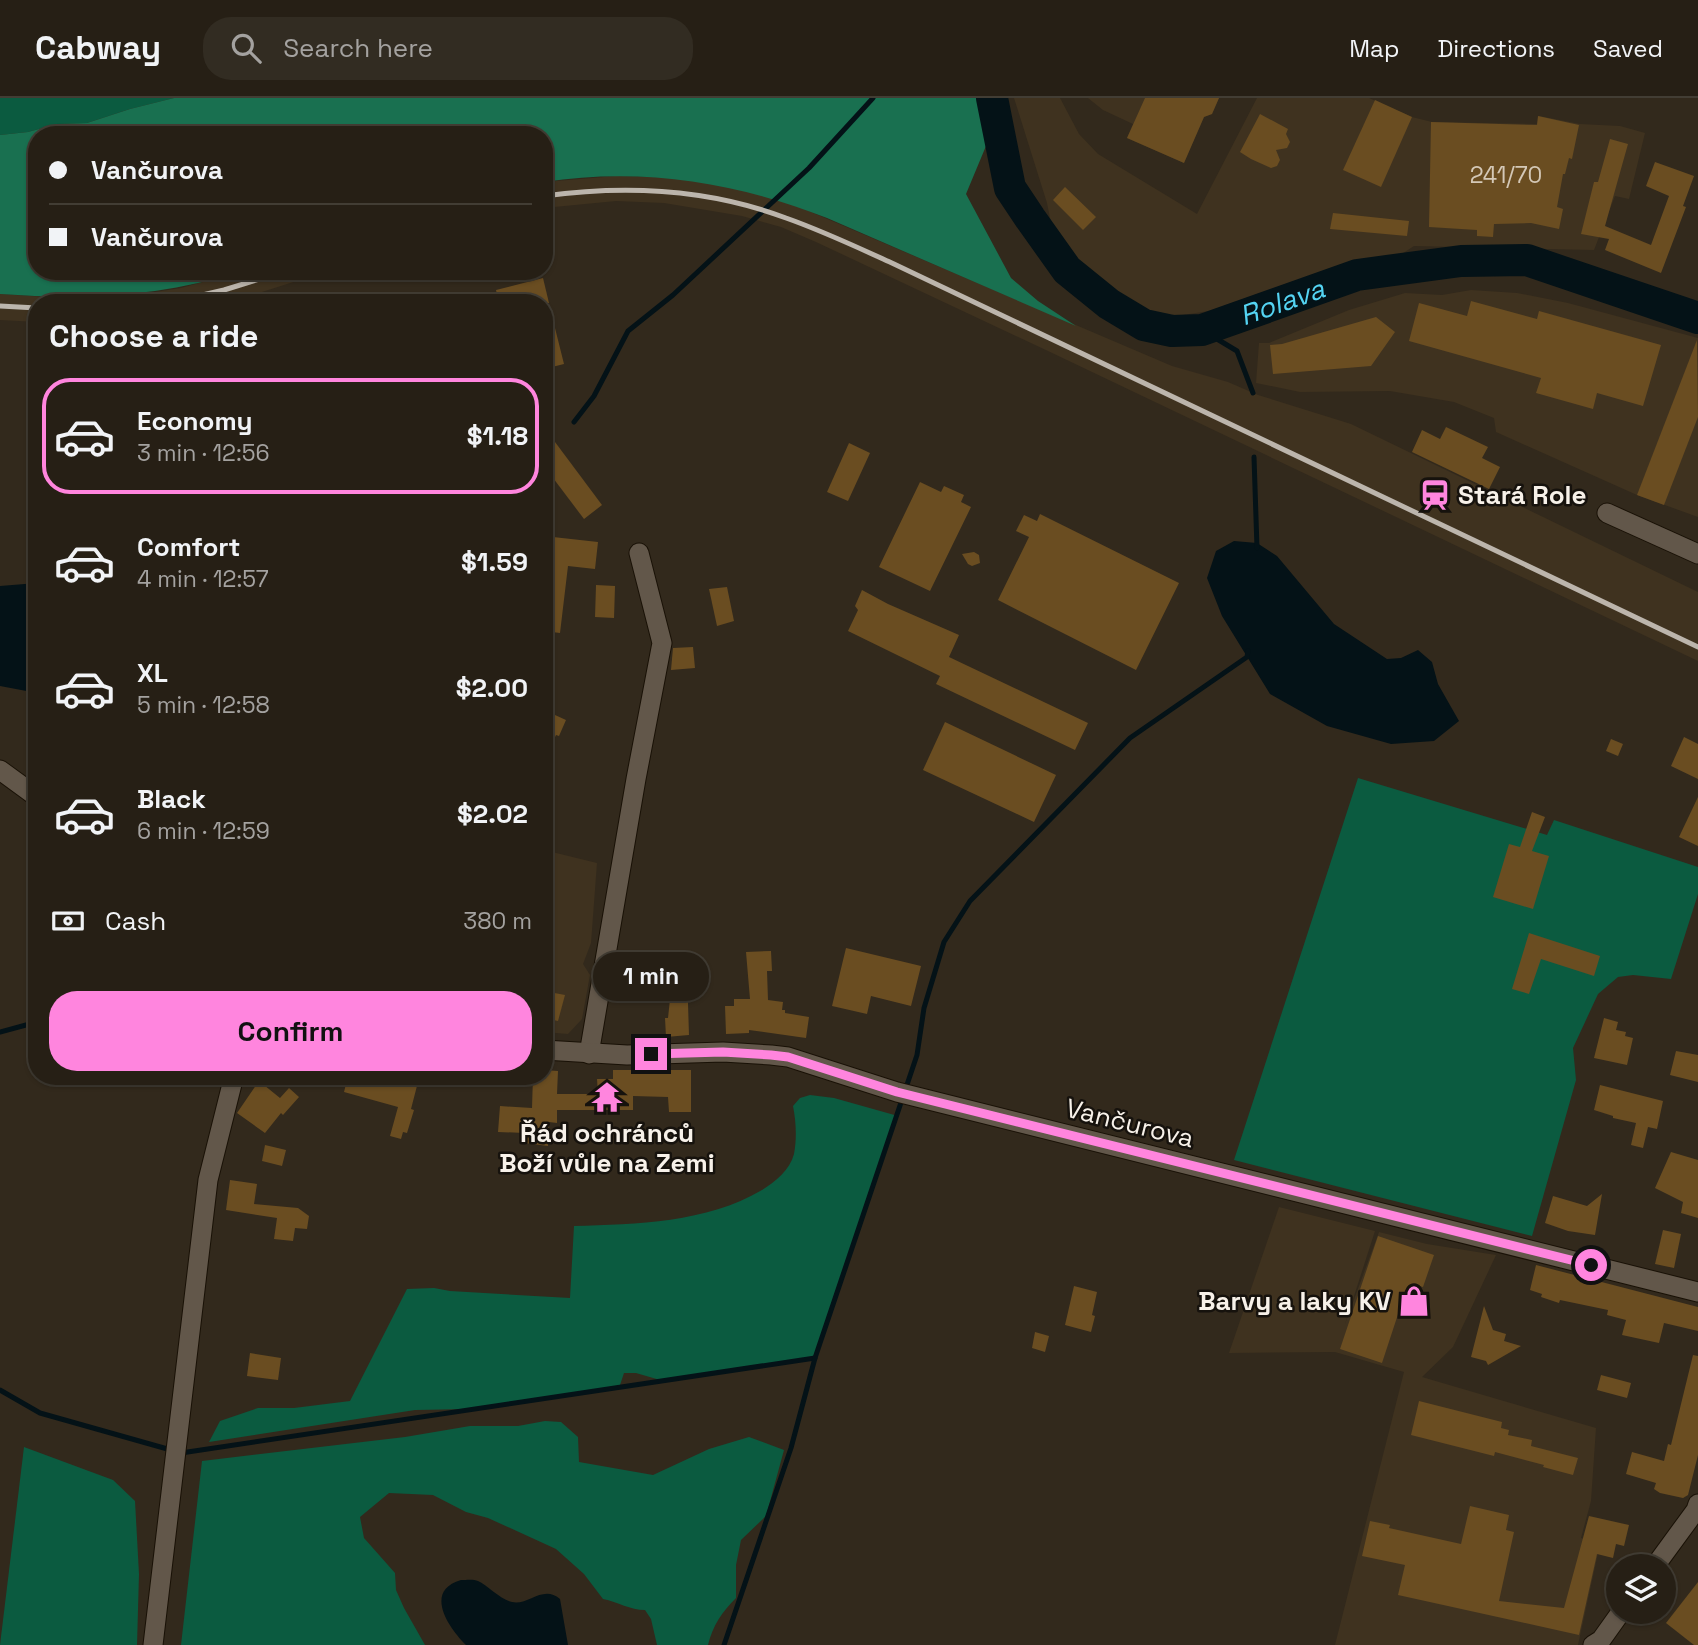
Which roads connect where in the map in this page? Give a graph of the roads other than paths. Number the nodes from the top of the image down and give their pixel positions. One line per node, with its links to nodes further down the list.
1 (1607, 513): 3 (street)
2 (639, 553): 7 (street)
3 (1698, 554)
4 (0, 770): 5 (street)
5 (28, 790)
6 (553, 1051): 7 (street, Vančurova)
7 (589, 1054): 9 (street, Vančurova)
8 (232, 1085): 13 (street)
9 (1698, 1292)
10 (1697, 1508): 11 (street)
11 (1664, 1554)
12 (1613, 1624): 14 (street)
13 (153, 1645)
14 (1593, 1645)

